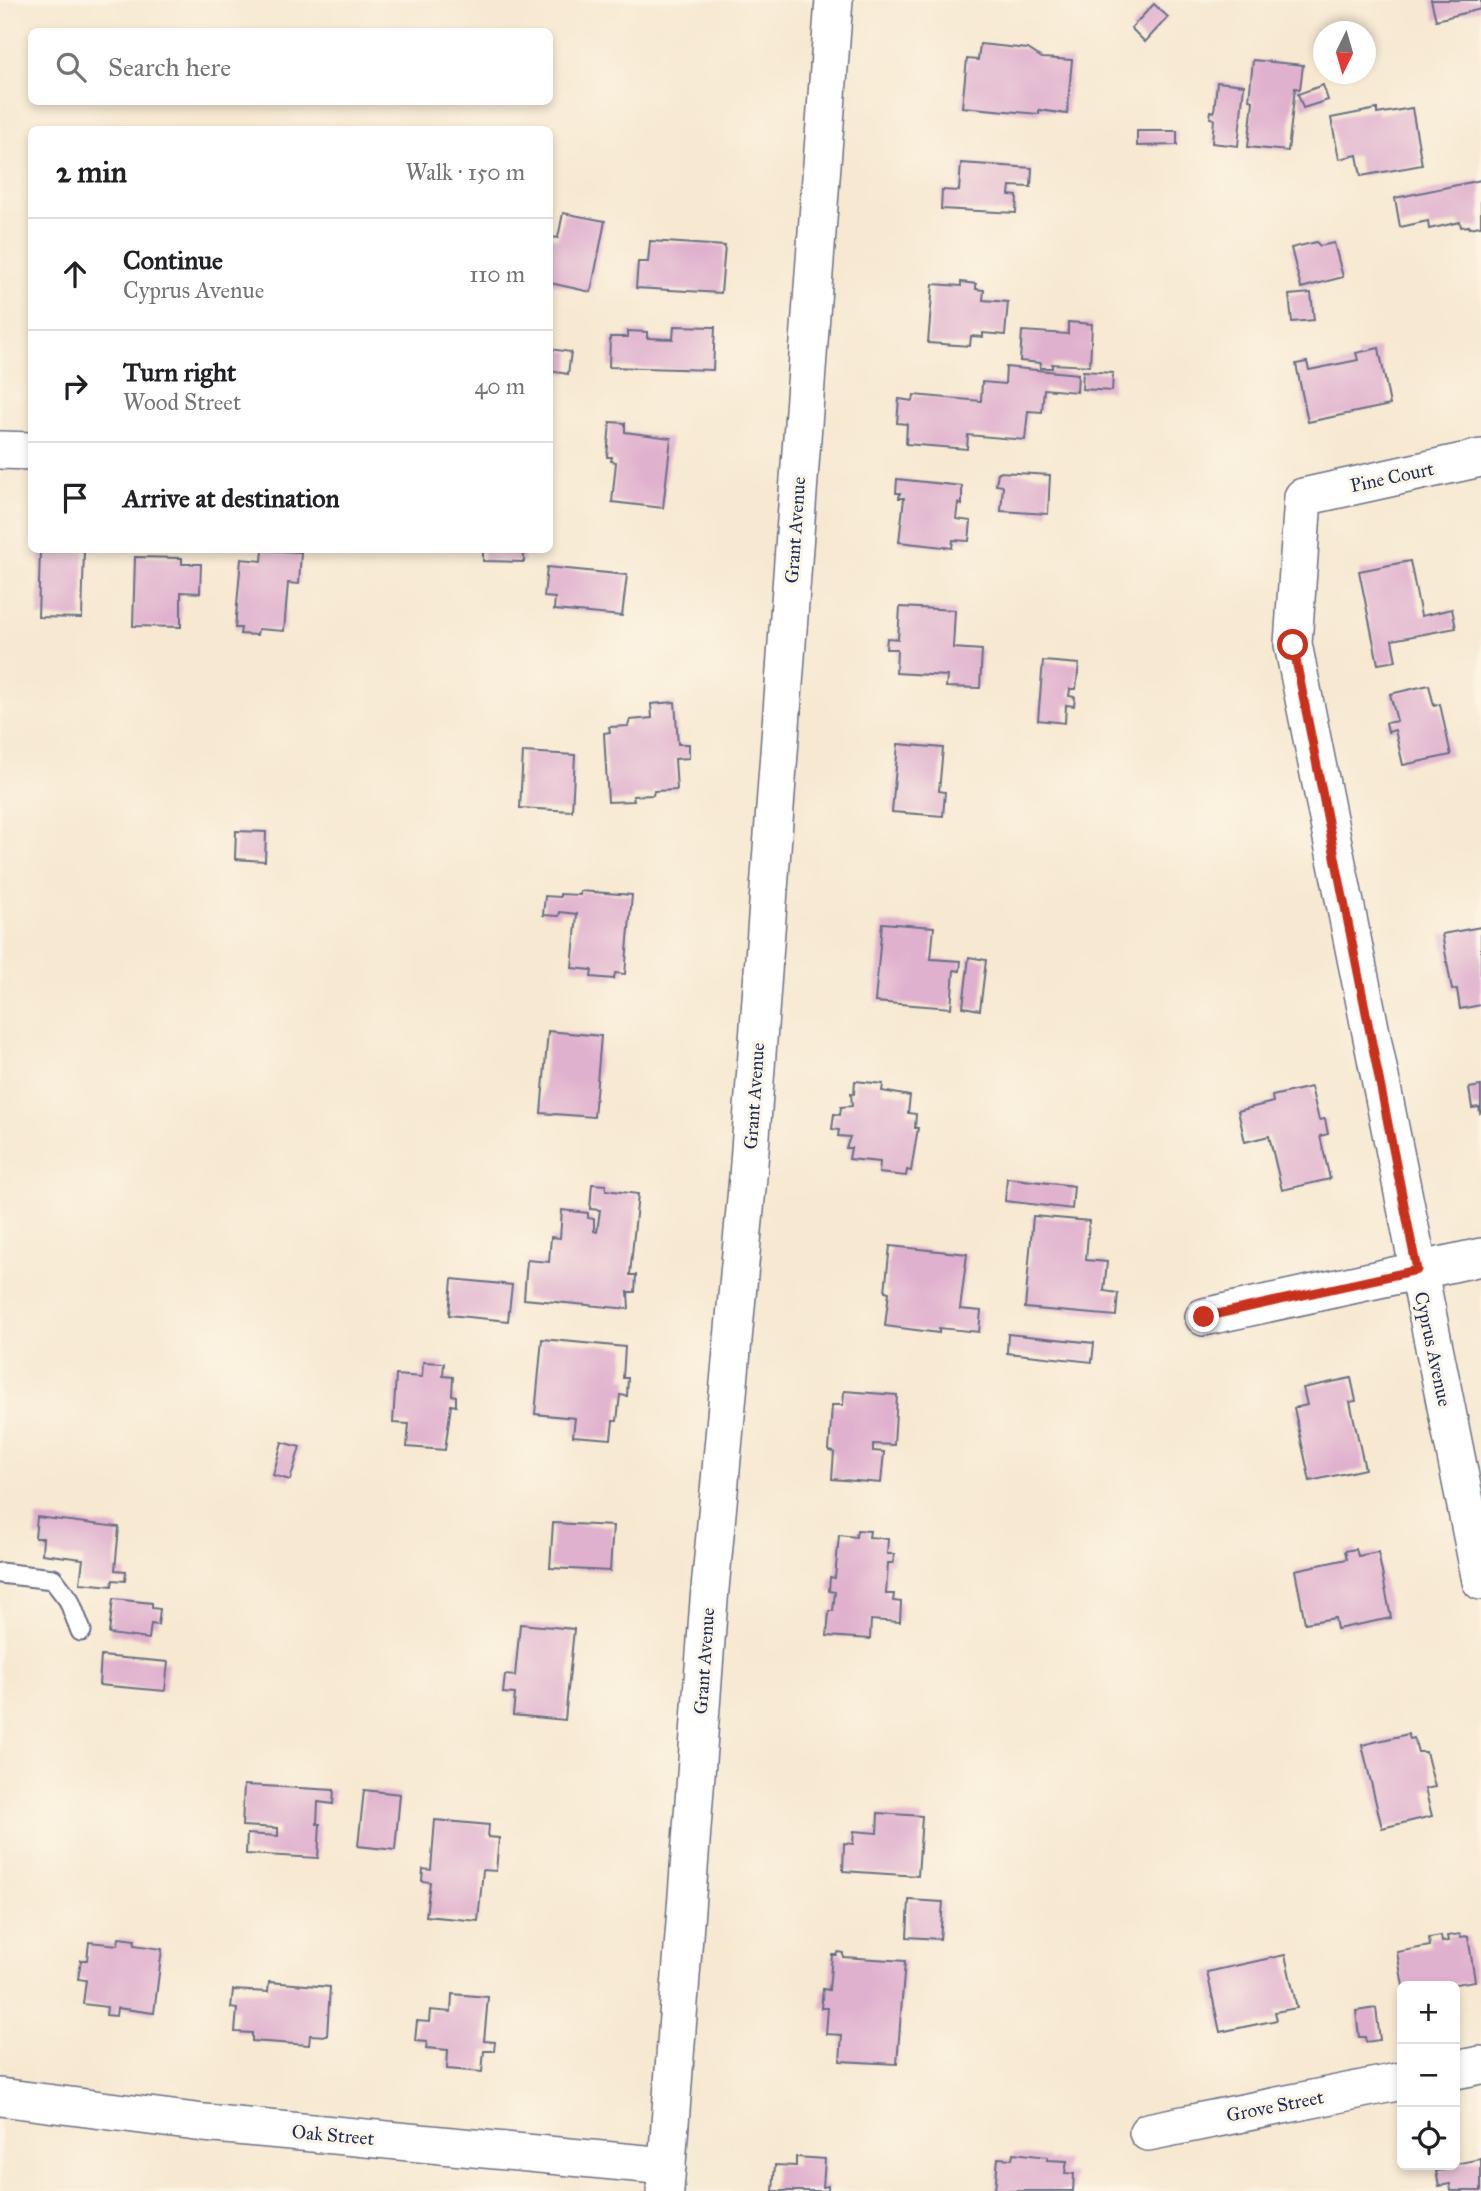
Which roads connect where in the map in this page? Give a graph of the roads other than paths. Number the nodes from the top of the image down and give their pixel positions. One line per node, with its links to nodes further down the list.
1 (834, 0): 17 (street, Grant Avenue)
2 (0, 450): 3 (street)
3 (28, 450)
4 (1481, 458): 5 (street, Pine Court)
5 (1303, 497): 7 (street, Cyprus Avenue)
6 (1481, 1257): 7 (street)
7 (1417, 1270): 8 (street); 10 (street, Cyprus Avenue)
8 (1204, 1317)
9 (0, 1573): 11 (lane)
10 (1481, 1581)
11 (81, 1632)
12 (1481, 2065): 13 (street)
13 (1460, 2069)
14 (1397, 2082): 16 (street, Grove Street)
15 (0, 2097): 17 (street, Oak Street)
16 (1149, 2132)
17 (666, 2178)

